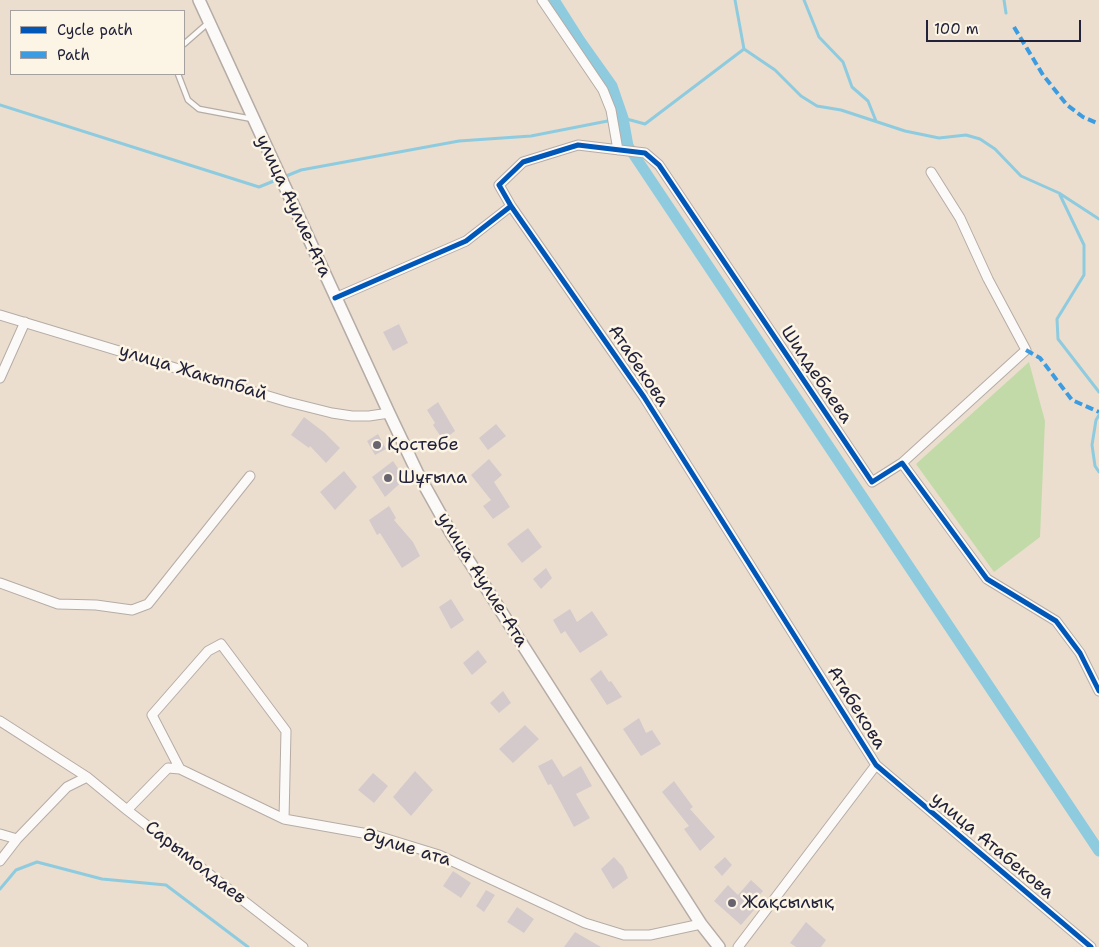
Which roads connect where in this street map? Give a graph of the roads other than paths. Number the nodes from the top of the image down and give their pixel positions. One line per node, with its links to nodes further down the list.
1 (199, 0): 3 (main road, улица Аулие-Ата)
2 (542, 0): 7 (street)
3 (209, 22): 4 (lane); 6 (main road, улица Аулие-Ата)
4 (185, 43)
5 (178, 75): 6 (lane)
6 (253, 119): 10 (main road, улица Аулие-Ата)
7 (618, 150): 9 (street, Шилдебаева); 15 (street, Шилдебаева)
8 (931, 172): 15 (street)
9 (511, 206): 10 (street); 20 (street, Атабекова)
10 (336, 298): 14 (main road, улица Аулие-Ата)
11 (0, 316): 12 (street, улица Жакыпбай)
12 (25, 322): 13 (street); 14 (street, улица Жакыпбай)
13 (0, 378)
14 (389, 413): 28 (main road, улица Аулие-Ата)
15 (902, 463): 18 (street)
16 (250, 476): 17 (street)
17 (0, 583)
18 (1099, 691)
19 (0, 721): 22 (street, Сарымолдаев)
20 (876, 765): 31 (street); 32 (street, улица Атабекова)
21 (180, 769): 23 (street); 24 (street, Әулие ата); 24 (street)
22 (87, 777): 23 (street, Сарымолдаев); 26 (street)
23 (127, 810): 29 (street, Сарымолдаев)
24 (284, 819): 28 (street, Әулие ата)
25 (0, 834): 26 (street)
26 (18, 839): 27 (street)
27 (0, 861)
28 (701, 924): 30 (main road, улица Аулие-Ата)
29 (303, 947)
30 (719, 947)
31 (738, 947)
32 (1091, 947)

